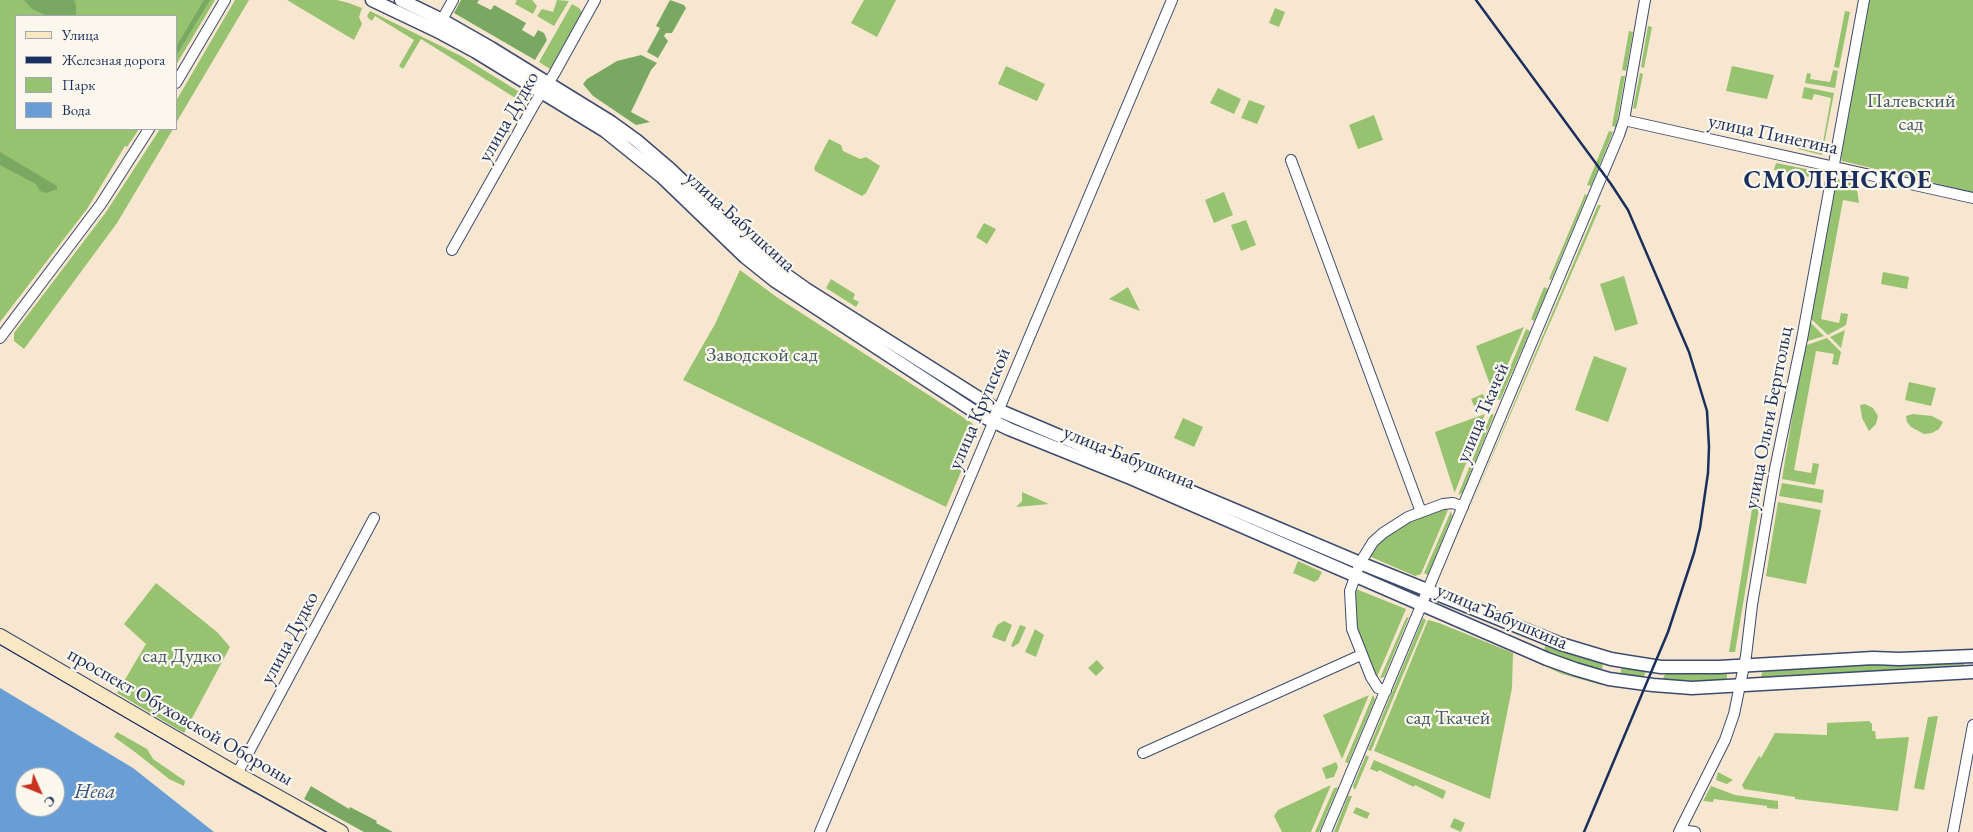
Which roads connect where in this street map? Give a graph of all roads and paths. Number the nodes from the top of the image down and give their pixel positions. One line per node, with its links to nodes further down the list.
1 (225, 0): 10 (street)
2 (372, 0): 9 (street, улица Бабушкина)
3 (401, 0): 9 (street, улица Бабушкина)
4 (453, 0): 9 (street)
5 (595, 0): 11 (street, улица Дудко)
6 (1172, 0): 19 (street, улица Крупской)
7 (1645, 0): 12 (street, улица Ткачей)
8 (1864, 0): 15 (street, улица Ольги Берггольц)
9 (440, 25): 11 (street, улица Бабушкина)
10 (178, 80)
11 (545, 87): 17 (street, улица Дудко); 19 (street, улица Бабушкина); 20 (street, улица Бабушкина)
12 (1624, 120): 15 (street, улица Пинегина); 21 (street, улица Ткачей)
13 (148, 130): 18 (street)
14 (1291, 160): 22 (street)
15 (1834, 166): 16 (street, улица Пинегина); 31 (street, улица Ольги Берггольц)
16 (1973, 198)
17 (452, 250)
18 (0, 338)
19 (998, 410): 20 (street, улица Крупской); 24 (street, улица Бабушкина)
20 (993, 422): 24 (street, улица Бабушкина); 43 (street, улица Крупской)
21 (1458, 505): 22 (street); 25 (street, улица Ткачей)
22 (1421, 512): 24 (street)
23 (374, 518): 40 (street, улица Дудко)
24 (1358, 569): 25 (street, улица Бабушкина); 26 (street, улица Бабушкина); 28 (street)
25 (1427, 591): 26 (street, улица Ткачей); 30 (street, улица Бабушкина)
26 (1422, 604): 34 (street, улица Бабушкина); 37 (street, улица Ткачей)
27 (0, 636): 40 (main road, проспект Обуховской Обороны)
28 (1361, 655): 37 (street); 39 (street)
29 (1973, 656): 31 (street, улица Бабушкина)
30 (1611, 659): 32 (street, улица Бабушкина); 34 (street)
31 (1744, 665): 32 (street, улица Бабушкина); 36 (street, улица Ольги Берггольц)
32 (1661, 667): 35 (street)
33 (1973, 672): 36 (street, улица Бабушкина)
34 (1609, 679): 35 (street, улица Бабушкина)
35 (1653, 685): 36 (street, улица Бабушкина)
36 (1740, 686): 41 (street, улица Ольги Берггольц)
37 (1386, 691): 44 (street, улица Ткачей)
38 (1973, 725): 46 (street)
39 (1143, 753)
40 (237, 774): 42 (main road, проспект Обуховской Обороны)
41 (1679, 831): 45 (street)
42 (341, 832)
43 (820, 832)
44 (1326, 832)
45 (1695, 832)
46 (1952, 832)

